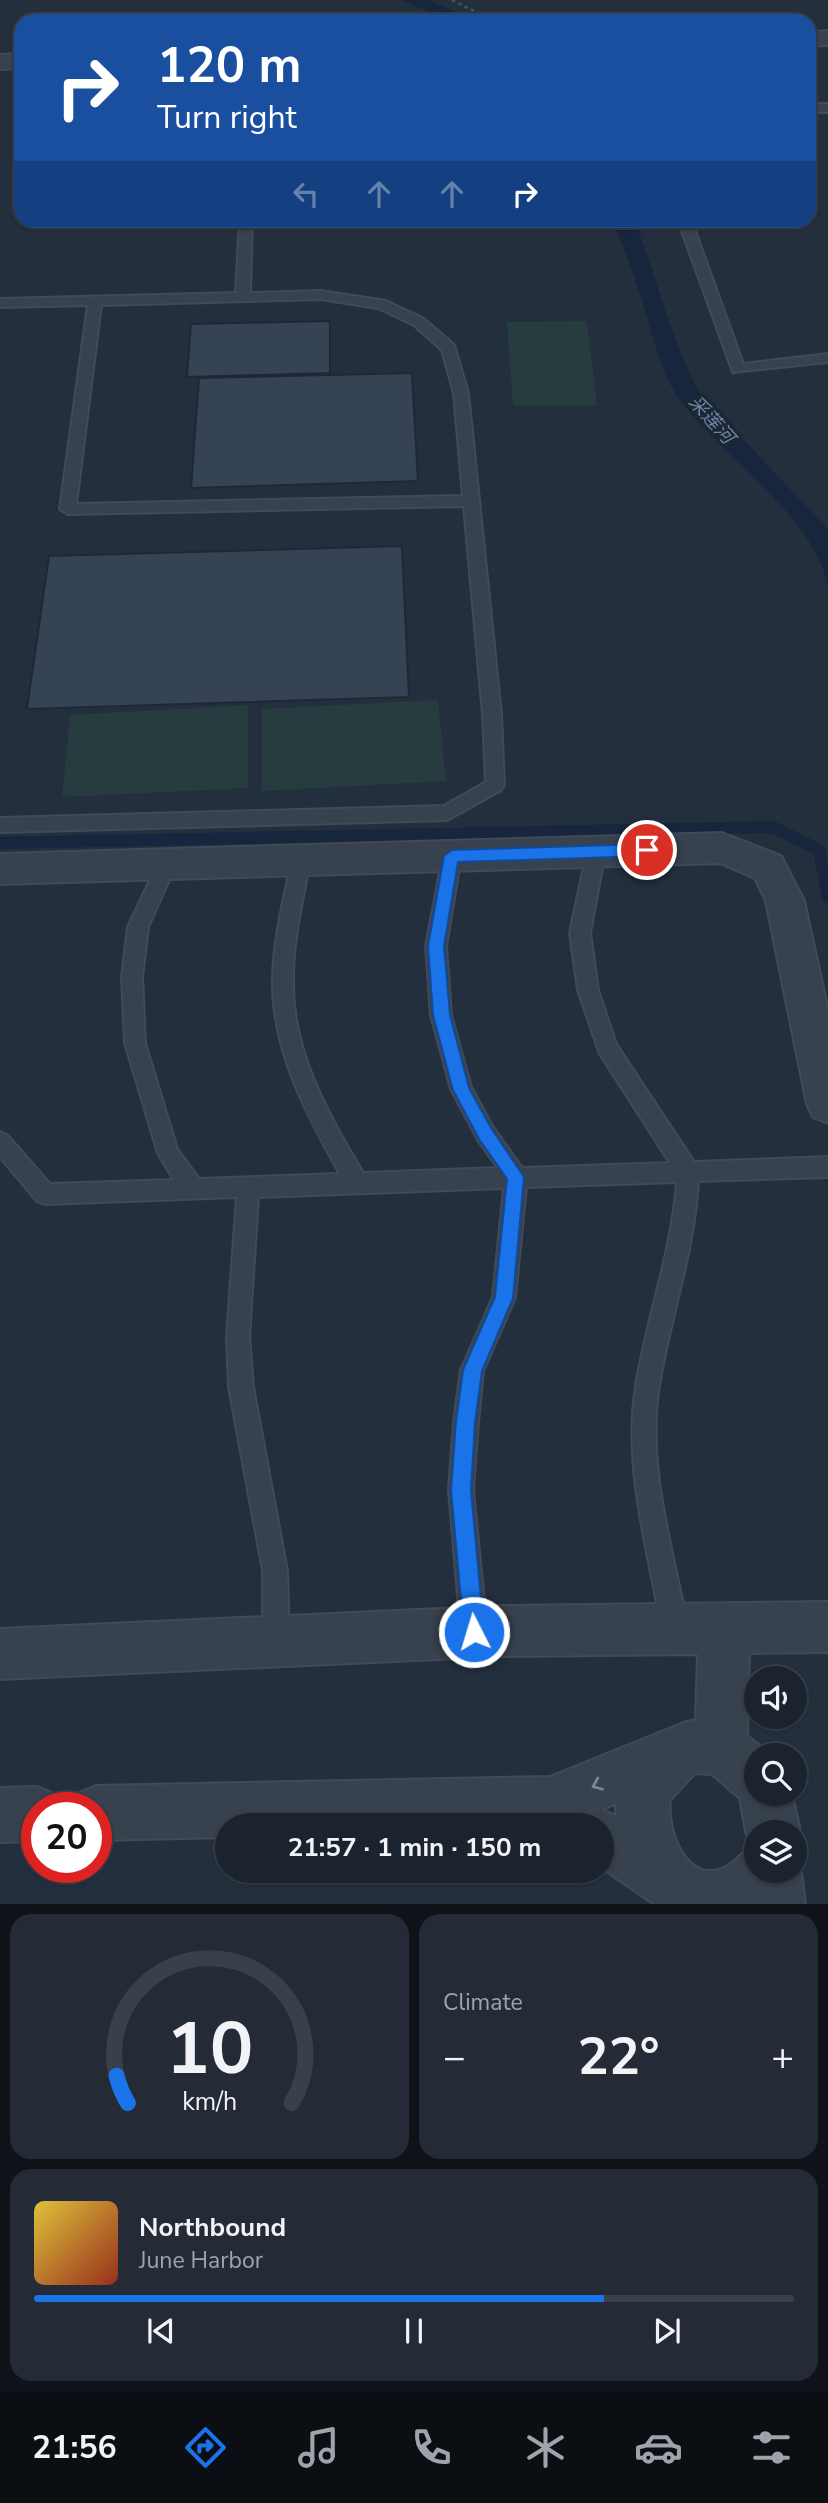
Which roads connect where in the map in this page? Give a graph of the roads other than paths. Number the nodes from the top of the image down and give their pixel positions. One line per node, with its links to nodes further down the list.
1 (246, 228): 3 (lane)
2 (687, 228): 6 (lane)
3 (243, 297): 4 (lane); 7 (lane)
4 (95, 301): 5 (lane); 7 (lane)
5 (0, 303)
6 (828, 358)
7 (471, 501): 8 (lane)
8 (0, 825)
9 (596, 852): 10 (street); 14 (street); 17 (lane)
10 (452, 856): 11 (street); 18 (lane)
11 (301, 860): 12 (street); 19 (lane)
12 (167, 864): 13 (street); 21 (lane)
13 (0, 869)
14 (828, 1104)
15 (0, 1142): 21 (lane)
16 (828, 1167): 17 (lane)
17 (688, 1171): 18 (lane); 23 (lane)
18 (516, 1177): 19 (lane); 24 (lane)
19 (357, 1183): 20 (lane)
20 (248, 1186): 21 (lane); 25 (lane)
21 (193, 1188)
22 (828, 1628): 23 (street)
23 (700, 1629): 24 (street); 27 (street)
24 (474, 1632): 25 (street)
25 (276, 1641): 26 (street)
26 (0, 1654)
27 (720, 1759): 29 (street, one-way to 29); 36 (street)
28 (112, 1813): 31 (street)
29 (572, 1813)
30 (21, 1814): 32 (street)
31 (215, 1814)
32 (0, 1815)
33 (614, 1845): 36 (street)
34 (754, 1883): 36 (street)
35 (775, 1883): 37 (street)
36 (680, 1891)
37 (778, 1904)

